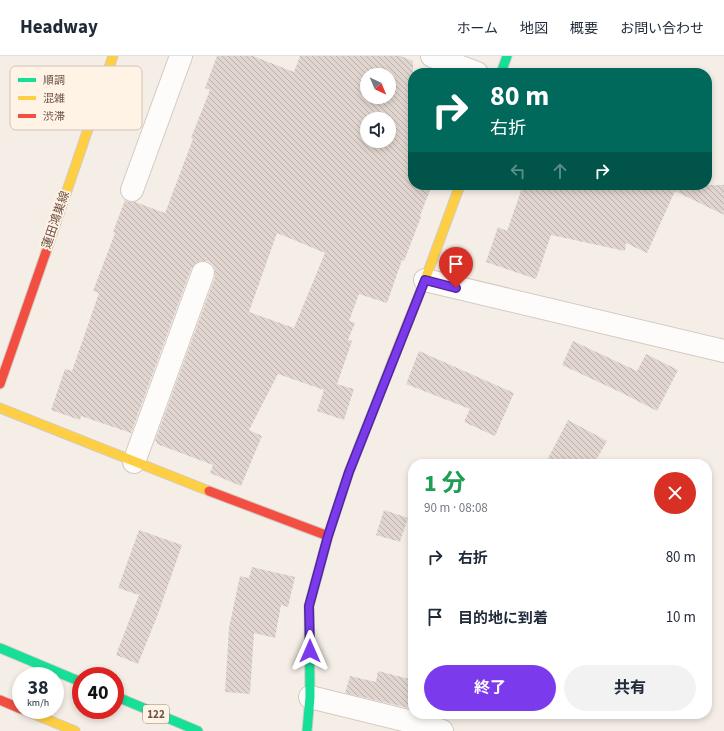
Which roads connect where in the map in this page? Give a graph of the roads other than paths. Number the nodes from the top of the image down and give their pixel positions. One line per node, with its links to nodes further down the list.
1 (113, 56): 5 (main road, 蓮田鴻巣線)
2 (181, 56): 9 (street)
3 (432, 56): 6 (street)
4 (507, 56): 7 (main road)
5 (110, 66)
6 (464, 68)
7 (503, 68)
8 (88, 130): 14 (main road, 蓮田鴻巣線)
9 (132, 190)
10 (458, 190): 12 (main road)
11 (203, 273): 16 (street)
12 (425, 280): 13 (street); 17 (main road)
13 (724, 351)
14 (0, 384)
15 (0, 408): 16 (main road)
16 (134, 462): 17 (main road)
17 (328, 536): 20 (main road)
18 (0, 648): 19 (main road)
19 (72, 678)
20 (310, 697): 27 (main road); 28 (street)
21 (0, 700): 23 (main road)
22 (124, 700): 26 (main road, 122)
23 (12, 705)
24 (45, 719): 25 (main road)
25 (75, 731)
26 (198, 731)
27 (307, 731)
28 (442, 731)

